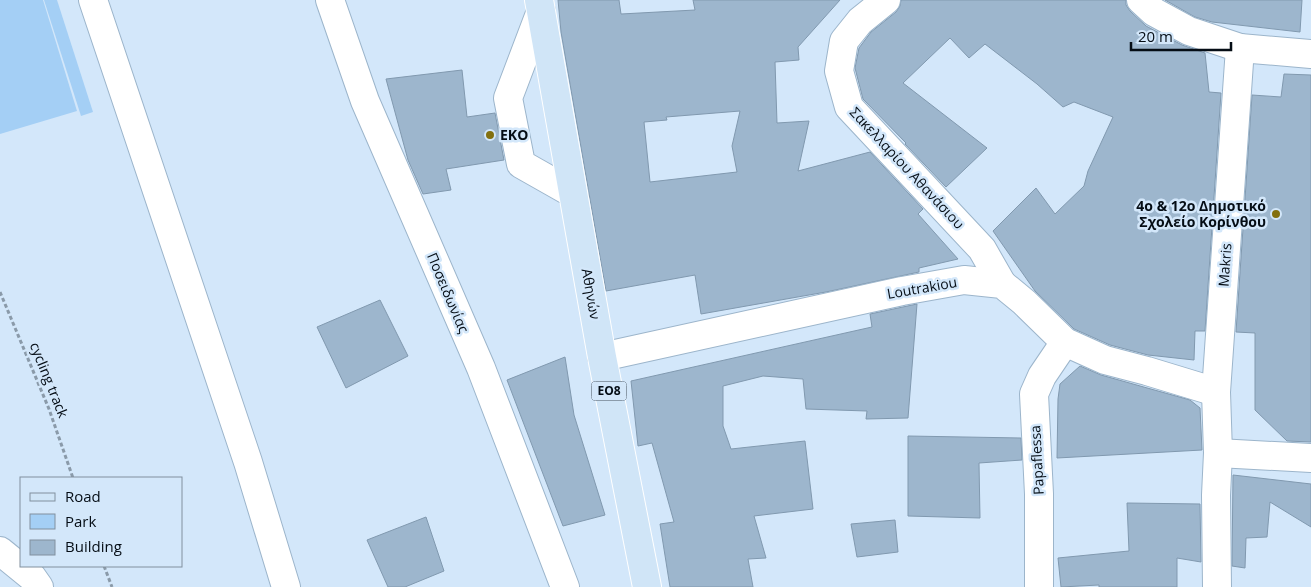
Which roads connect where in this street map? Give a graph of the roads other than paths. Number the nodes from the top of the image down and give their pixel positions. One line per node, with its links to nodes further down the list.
1 (93, 0): 17 (street)
2 (330, 0): 18 (street, Ποσειδωνίας)
3 (886, 0): 9 (street, Σακελλαρίου Αθανάσιου)
4 (1141, 0): 6 (street)
5 (540, 6): 8 (main road, Αθηνών / ΕΟ8); 8 (street)
6 (1240, 48): 7 (street); 12 (street, Makris)
7 (1311, 54)
8 (574, 194): 11 (main road, Αθηνών / ΕΟ8)
9 (1002, 284): 10 (street); 11 (street, Loutrakiou)
10 (1065, 342): 12 (street); 20 (street, Papaflessa)
11 (602, 357): 19 (main road, Αθηνών / ΕΟ8)
12 (1216, 392): 13 (street, Makris)
13 (1218, 453): 14 (street); 21 (street, Makris)
14 (1311, 458)
15 (0, 552): 16 (street)
16 (38, 587)
17 (286, 587)
18 (565, 587)
19 (647, 587)
20 (1039, 587)
21 (1217, 587)

